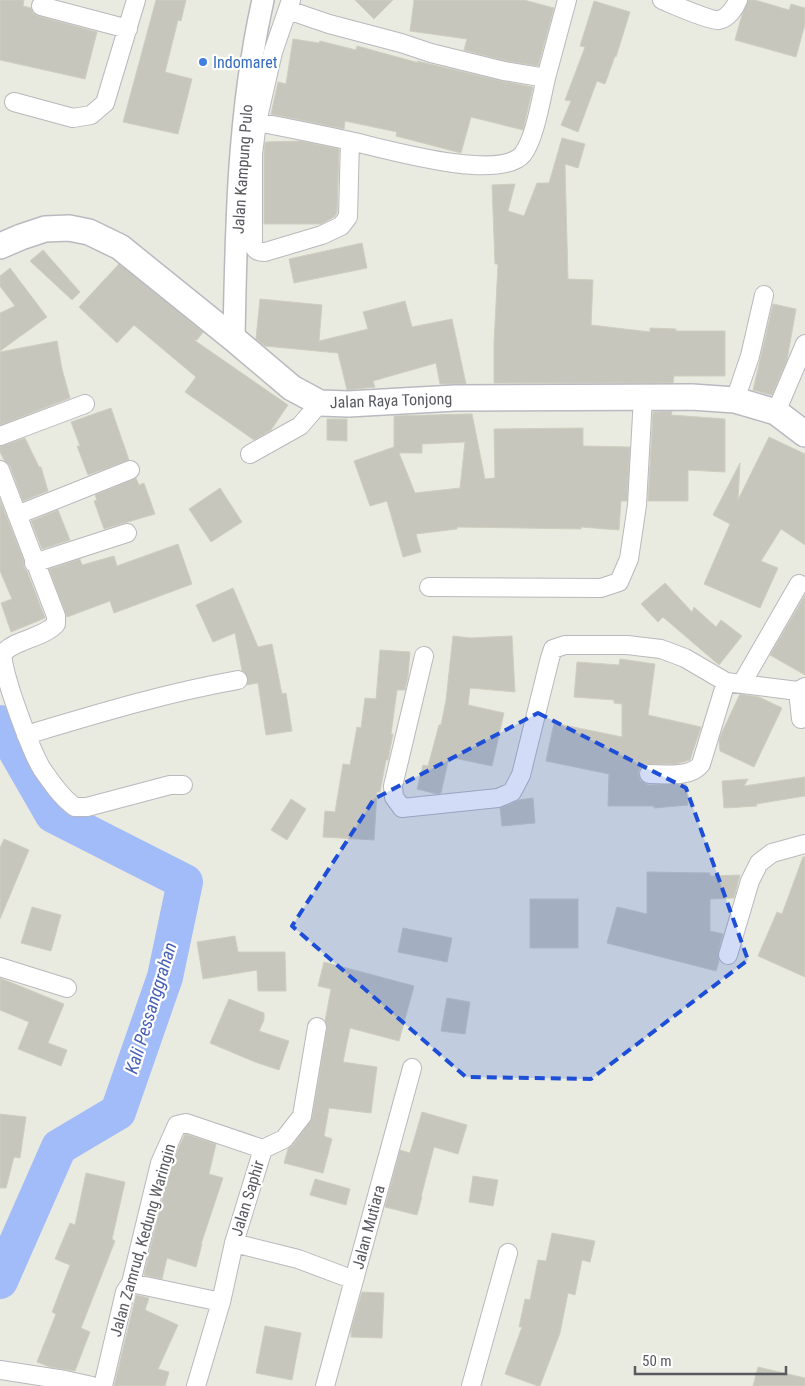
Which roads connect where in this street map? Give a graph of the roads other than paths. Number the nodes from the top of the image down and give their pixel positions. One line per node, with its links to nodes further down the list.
1 (136, 0): 8 (street)
2 (263, 0): 15 (street, Jalan Kampung Pulo)
3 (567, 0): 9 (street)
4 (662, 0): 5 (street)
5 (738, 0)
6 (289, 5): 9 (street); 11 (street)
7 (41, 6): 8 (street)
8 (128, 29): 10 (street)
9 (546, 78): 12 (street)
10 (14, 102)
11 (257, 122): 12 (street); 12 (street)
12 (350, 141)
13 (0, 246): 15 (main road, Jalan Raya Tonjong)
14 (764, 295): 18 (street)
15 (234, 338): 19 (main road, Jalan Raya Tonjong)
16 (805, 344): 21 (street)
17 (643, 397): 18 (main road, Jalan Raya Tonjong); 19 (main road, Jalan Raya Tonjong); 31 (street)
18 (735, 400): 21 (main road, Jalan Raya Tonjong)
19 (320, 403): 24 (street)
20 (85, 404): 23 (street)
21 (776, 412): 22 (main road, Jalan Raya Tonjong)
22 (805, 434)
23 (0, 436)
24 (250, 454)
25 (0, 470): 27 (street)
26 (130, 470): 27 (street)
27 (17, 515): 29 (street)
28 (127, 533): 29 (street)
29 (34, 563): 37 (street)
30 (799, 584): 34 (street)
31 (429, 587)
32 (424, 656): 34 (street)
33 (238, 680): 37 (street)
34 (734, 682): 35 (street); 38 (street)
35 (802, 689): 36 (street)
36 (801, 719)
37 (26, 735): 39 (street)
38 (649, 774)
39 (183, 786)
40 (805, 844): 41 (street)
41 (728, 955)
42 (0, 967): 43 (street)
43 (67, 988)
44 (317, 1027): 46 (street, Jalan Saphir)
45 (412, 1068): 49 (street, Jalan Mutiara)
46 (263, 1149): 47 (street, Jalan Saphir); 50 (street, Jalan Zamrud, Kedung Waringin)
47 (234, 1243): 49 (street); 51 (street, Jalan Saphir)
48 (508, 1253): 57 (street)
49 (354, 1280): 56 (street, Jalan Mutiara)
50 (131, 1283): 51 (street); 54 (street, Jalan Zamrud, Kedung Waringin)
51 (221, 1302): 55 (street, Jalan Saphir)
52 (0, 1370): 53 (street)
53 (92, 1386)
54 (103, 1386)
55 (196, 1386)
56 (326, 1386)
57 (471, 1386)

